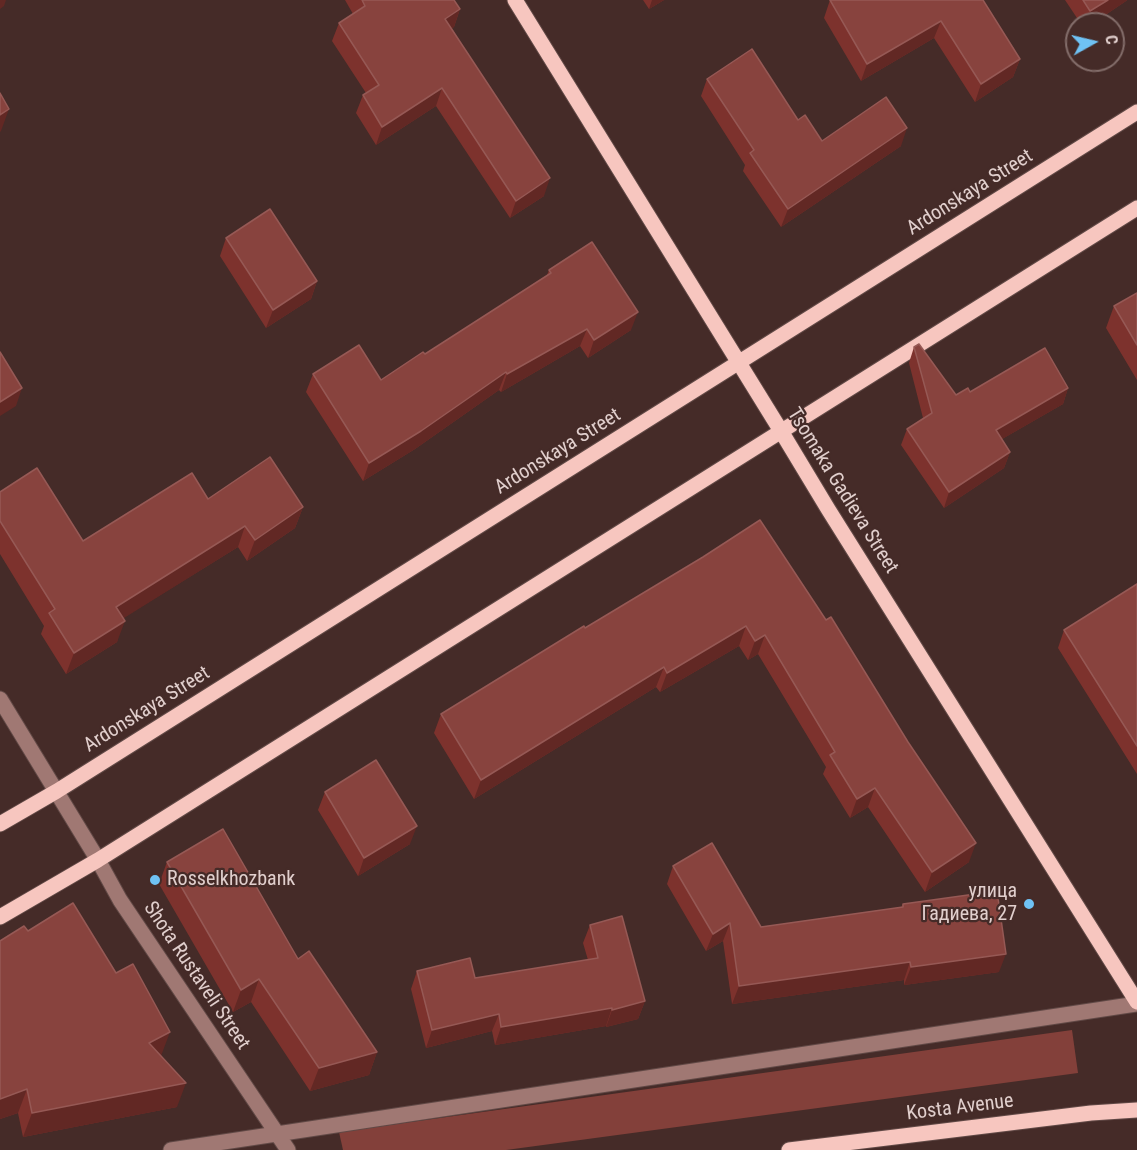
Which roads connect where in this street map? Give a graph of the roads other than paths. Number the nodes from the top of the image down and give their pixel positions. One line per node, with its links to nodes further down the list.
1 (515, 0): 4 (main road, Tsomaka Gadieva Street)
2 (1137, 112): 4 (main road, Ardonskaya Street)
3 (1137, 208): 5 (main road)
4 (739, 363): 5 (main road, Tsomaka Gadieva Street); 7 (main road, Ardonskaya Street)
5 (781, 431): 9 (main road); 11 (main road, Tsomaka Gadieva Street)
6 (0, 699): 7 (street, Shota Rustaveli Street)
7 (57, 791): 8 (main road, Ardonskaya Street); 9 (street, Shota Rustaveli Street)
8 (0, 824)
9 (98, 860): 10 (main road); 13 (street, Shota Rustaveli Street)
10 (0, 917)
11 (1137, 1003): 13 (street)
12 (1137, 1110): 16 (main road, Kosta Avenue)
13 (276, 1134): 14 (street); 15 (street, Shota Rustaveli Street)
14 (171, 1150)
15 (288, 1150)
16 (789, 1150)

